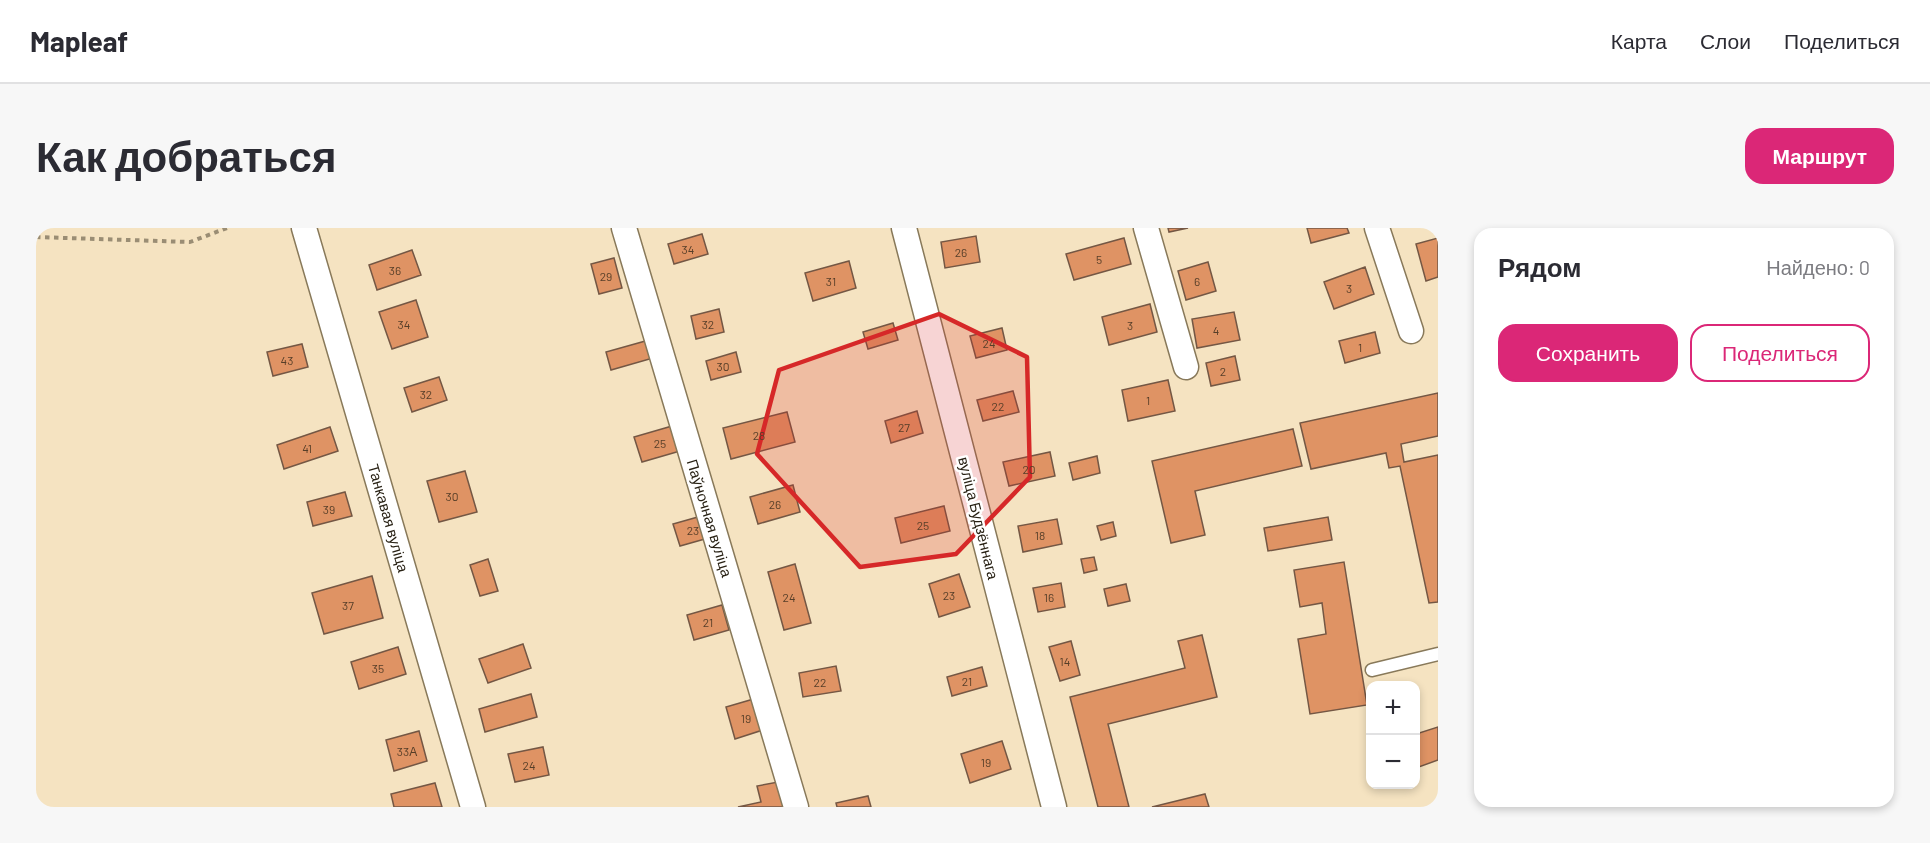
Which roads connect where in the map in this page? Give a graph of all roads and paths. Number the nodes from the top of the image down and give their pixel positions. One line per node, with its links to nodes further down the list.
1 (227, 228): 7 (path)
2 (304, 228): 12 (street, Танкавая вуліца)
3 (624, 228): 13 (street, Паўночная вуліца)
4 (904, 228): 14 (street, вуліца Будзённага)
5 (1146, 228): 9 (street)
6 (1377, 228): 8 (street)
7 (36, 237)
8 (1411, 331)
9 (1186, 367)
10 (1438, 654): 11 (lane)
11 (1371, 670)
12 (473, 807)
13 (796, 807)
14 (1054, 807)

